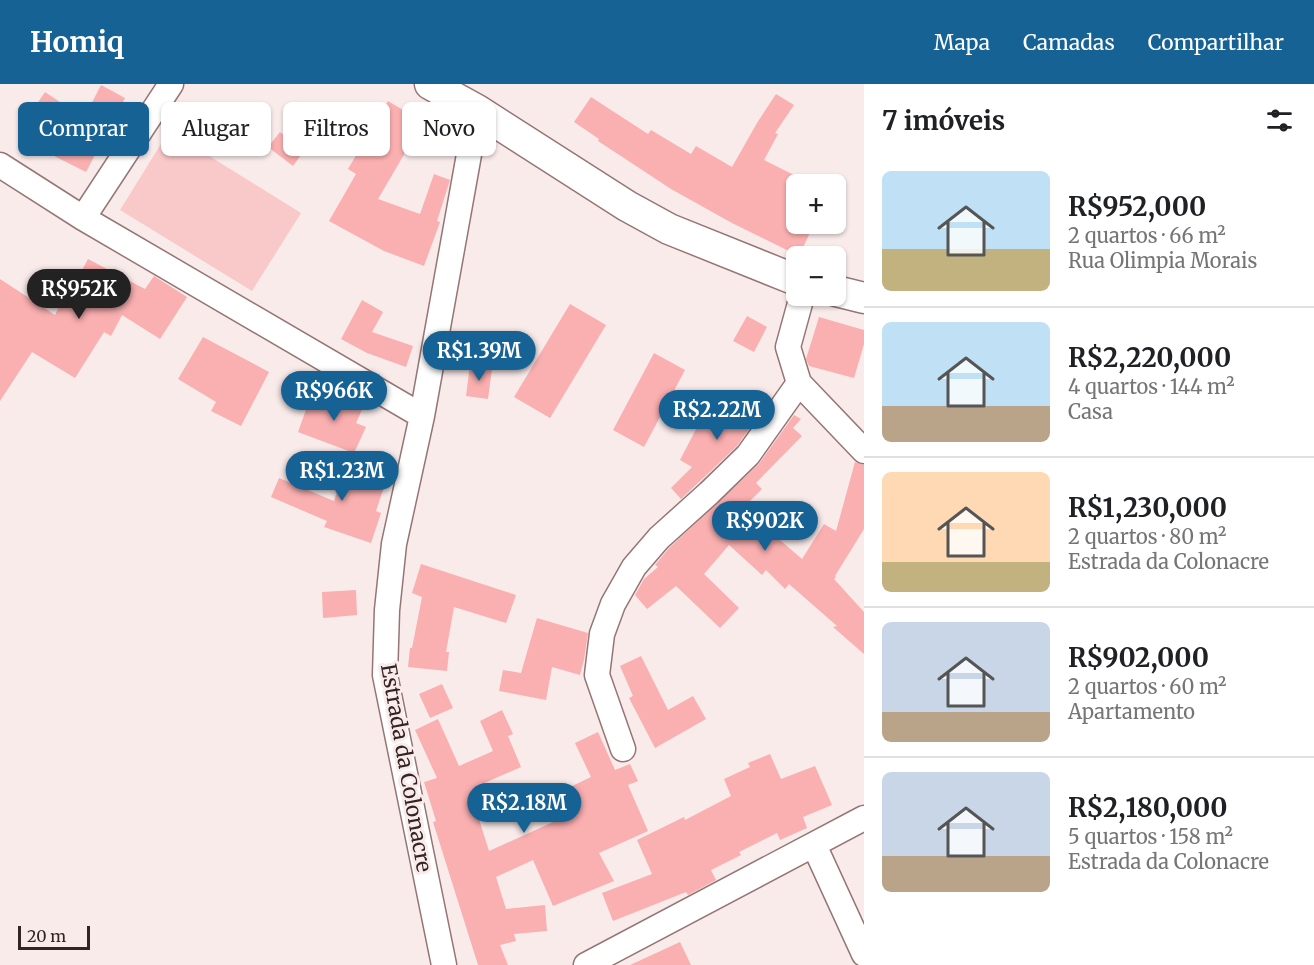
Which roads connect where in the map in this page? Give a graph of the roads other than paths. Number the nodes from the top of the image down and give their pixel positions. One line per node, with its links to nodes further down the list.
1 (171, 84): 7 (street)
2 (430, 84): 3 (main road)
3 (463, 102)
4 (496, 122): 8 (main road)
5 (469, 156): 13 (street, Estrada da Colonacre)
6 (0, 165): 7 (street)
7 (83, 218): 13 (street)
8 (786, 276)
9 (846, 294): 10 (main road)
10 (864, 298)
11 (799, 306): 12 (street)
12 (799, 383): 14 (street); 15 (street)
13 (422, 416): 19 (street, Estrada da Colonacre)
14 (864, 451)
15 (623, 749)
16 (864, 818): 17 (street)
17 (814, 845): 18 (street); 20 (street)
18 (864, 954)
19 (444, 965)
20 (586, 965)

